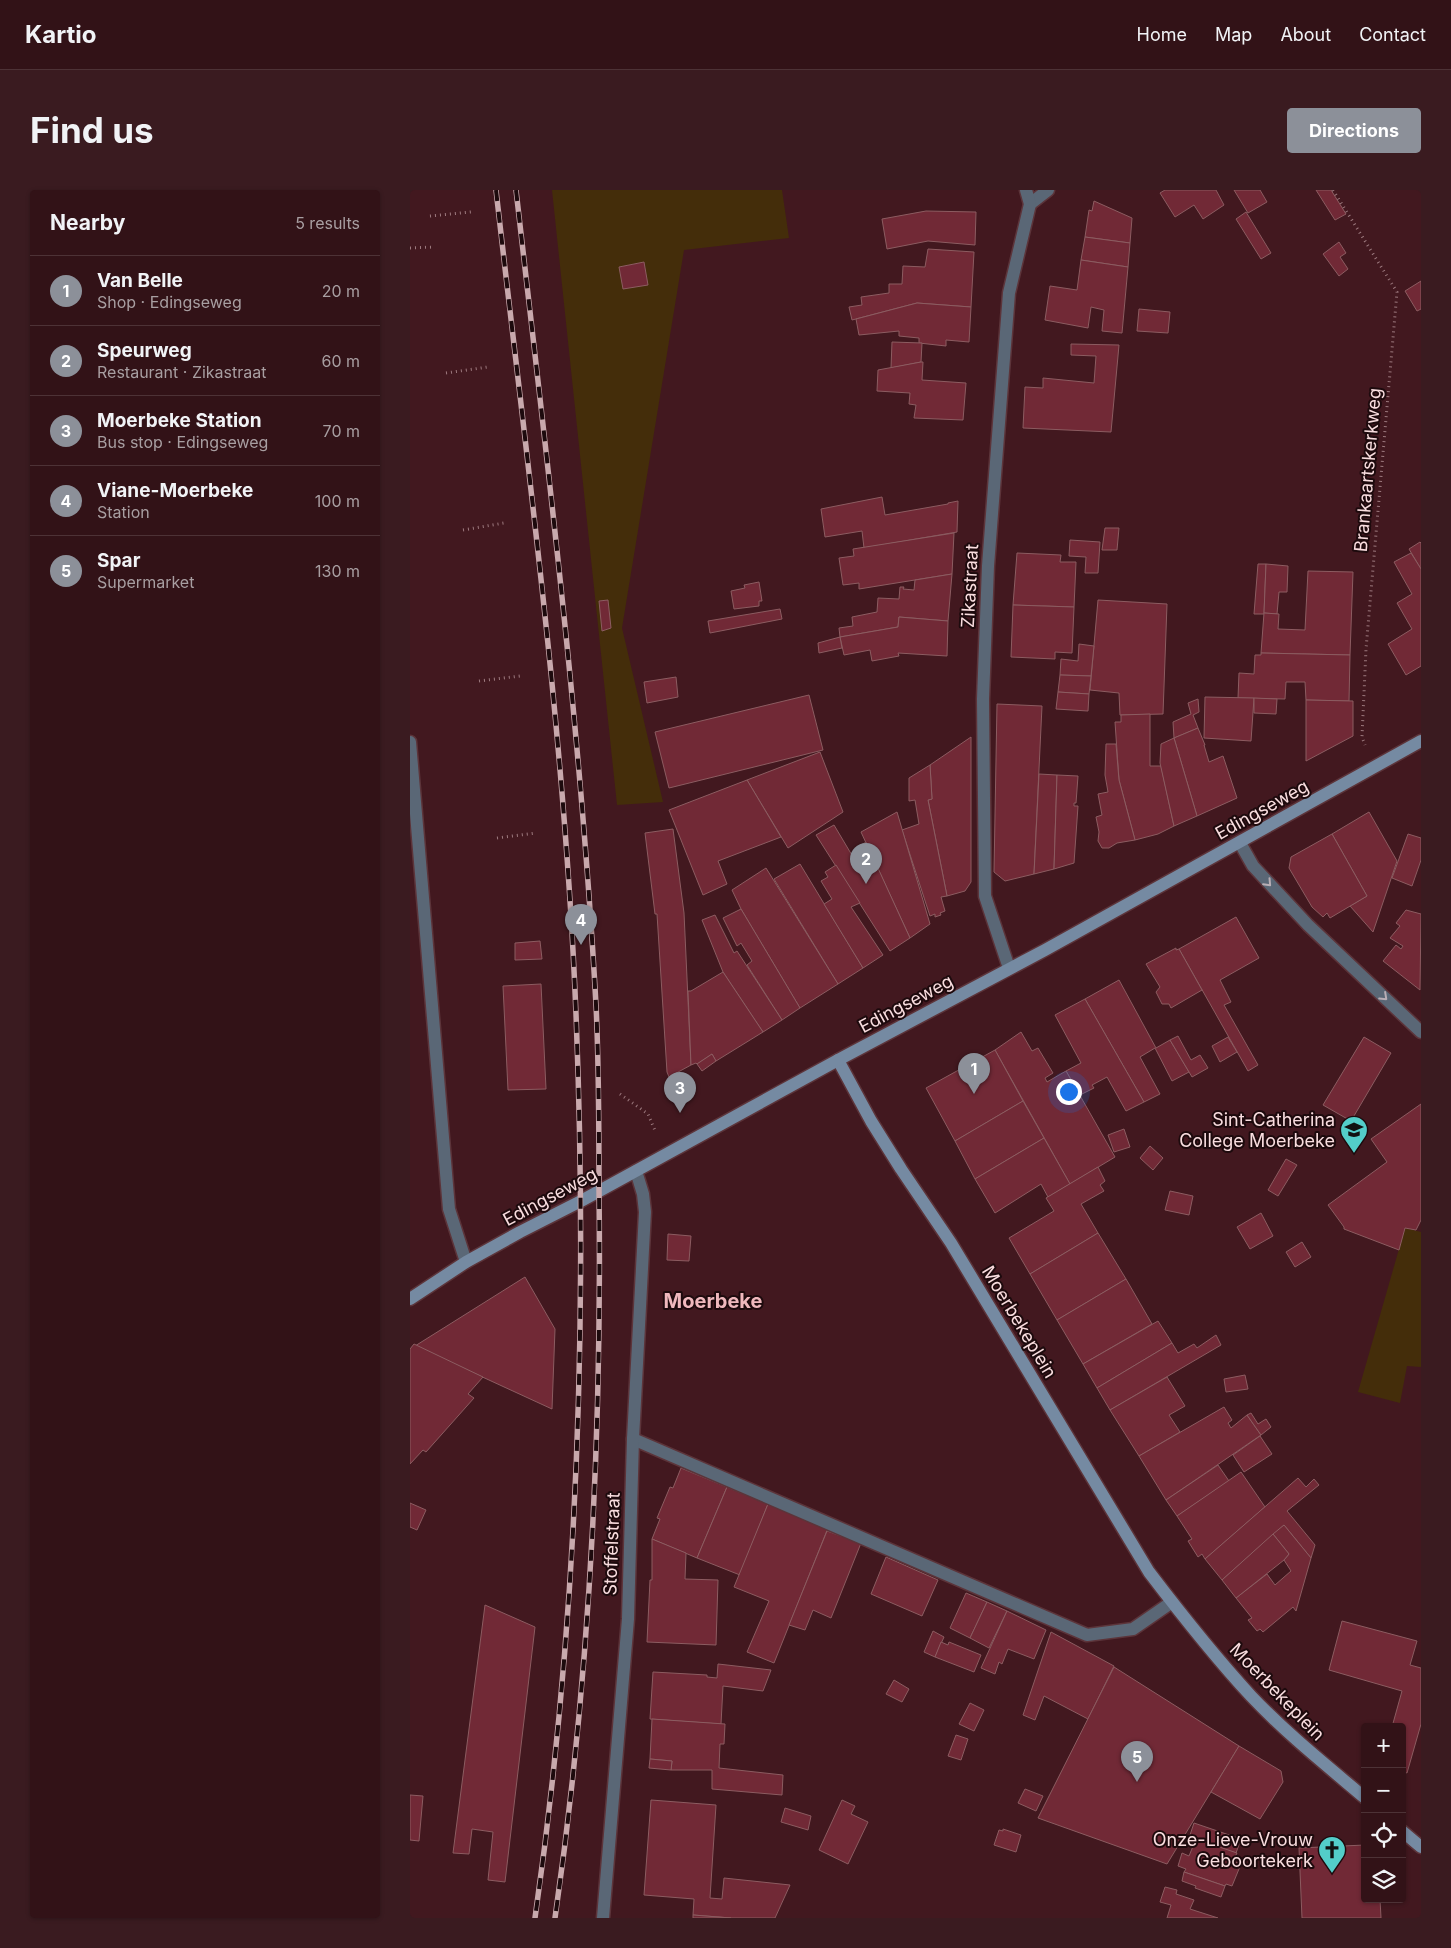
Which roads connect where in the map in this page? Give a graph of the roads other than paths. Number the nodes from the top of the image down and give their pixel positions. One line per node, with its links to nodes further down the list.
1 (1026, 190): 3 (street, Zikastraat)
2 (1048, 190): 3 (street)
3 (1030, 204): 7 (street, Zikastraat)
4 (1421, 741): 6 (main road, Edingseweg)
5 (410, 742): 11 (street)
6 (1240, 843): 7 (main road, Edingseweg); 8 (street, one-way to 8)
7 (1009, 968): 9 (main road, Edingseweg)
8 (1421, 1032)
9 (838, 1060): 10 (main road, Edingseweg); 14 (main road, Moerbekeplein)
10 (636, 1171): 11 (main road, Edingseweg); 13 (street, Stoffelstraat)
11 (466, 1262): 12 (main road, Edingseweg)
12 (410, 1299)
13 (633, 1439): 14 (street); 18 (street, Stoffelstraat)
14 (1172, 1602): 15 (main road, Moerbekeplein)
15 (1361, 1795)
16 (1406, 1834): 17 (main road)
17 (1421, 1847)
18 (603, 1918)

